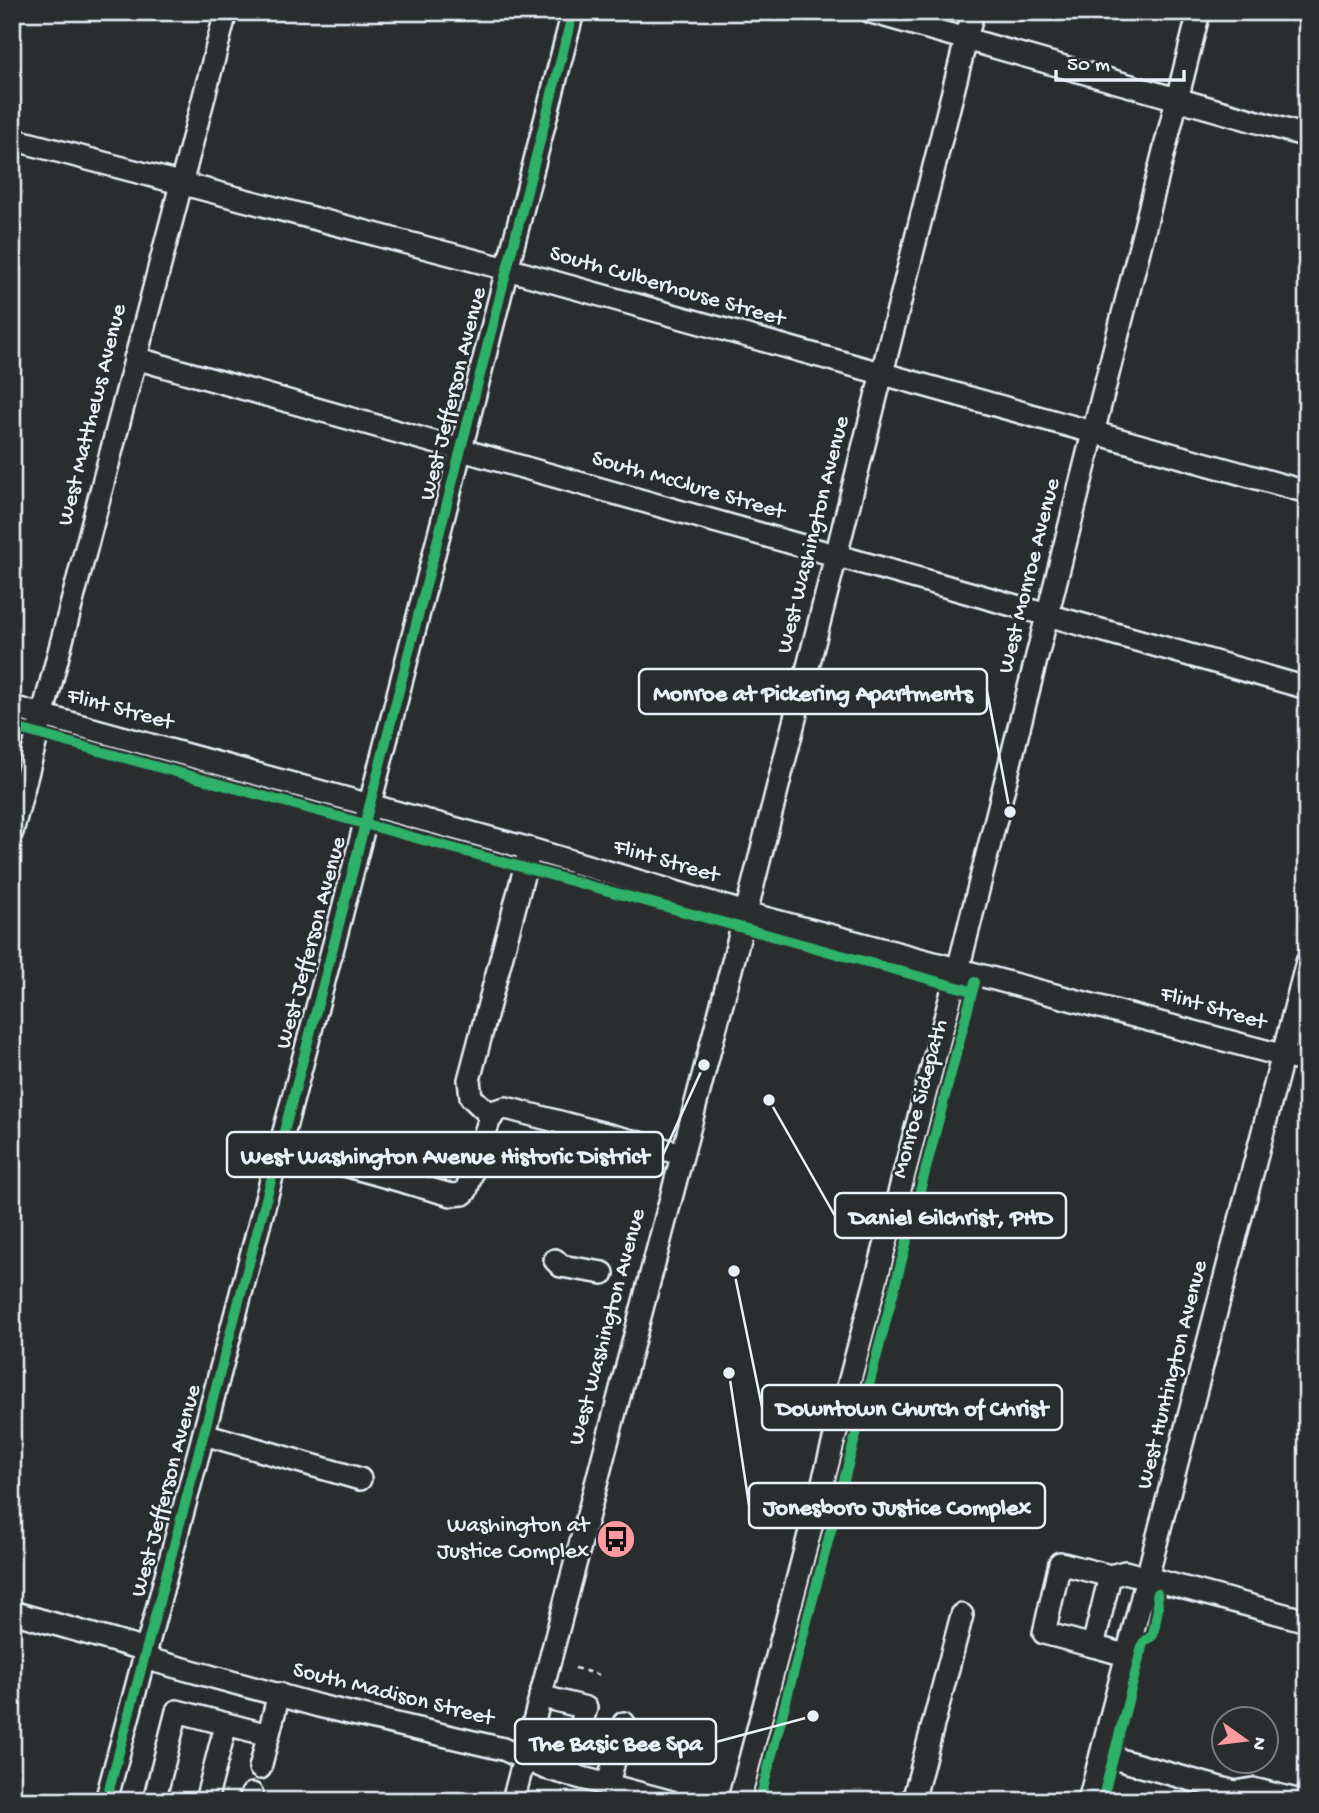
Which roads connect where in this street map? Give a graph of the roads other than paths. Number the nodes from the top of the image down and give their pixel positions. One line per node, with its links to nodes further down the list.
1 (226, 12): 10 (street, West Matthews Avenue)
2 (573, 12): 11 (street, West Jefferson Avenue)
3 (871, 12): 6 (street)
4 (973, 12): 6 (street, West Washington Avenue)
5 (1199, 12): 7 (street, West Monroe Avenue)
6 (966, 39): 7 (street); 13 (street, West Washington Avenue)
7 (1177, 100): 8 (street); 14 (street, West Monroe Avenue)
8 (1307, 136)
9 (12, 139): 10 (street, South Culberhouse Street)
10 (181, 184): 11 (street, South Culberhouse Street); 12 (street, West Matthews Avenue)
11 (507, 269): 13 (street, South Culberhouse Street); 15 (street, West Jefferson Avenue)
12 (135, 358): 15 (street, South McClure Street); 21 (street, West Matthews Avenue)
13 (881, 375): 14 (street, South Culberhouse Street); 17 (street, West Washington Avenue)
14 (1093, 434): 16 (street, South Culberhouse Street); 18 (street, West Monroe Avenue)
15 (461, 450): 17 (street, South McClure Street); 22 (street, West Jefferson Avenue)
16 (1307, 492)
17 (836, 554): 18 (street, South McClure Street); 25 (street, West Washington Avenue)
18 (1047, 615): 19 (street, South McClure Street); 27 (street, West Monroe Avenue)
19 (1307, 688)
20 (12, 707): 21 (street, Flint Street)
21 (43, 716): 22 (street, Flint Street); 23 (street, West Matthews Avenue)
22 (370, 806): 24 (street, Flint Street); 31 (street, West Jefferson Avenue)
23 (12, 832)
24 (530, 849): 25 (street, Flint Street); 30 (street)
25 (746, 913): 27 (street, Flint Street); 32 (street, West Washington Avenue)
26 (1307, 962): 28 (street, West Huntington Avenue)
27 (958, 967): 28 (street, Flint Street); 60 (street, West Monroe Avenue)
28 (1283, 1055): 29 (street, Flint Street); 38 (street, West Huntington Avenue)
29 (1307, 1062)
30 (492, 1117): 31 (street); 32 (street)
31 (280, 1147): 35 (street, West Jefferson Avenue)
32 (681, 1154): 46 (street, West Washington Avenue)
33 (555, 1260): 34 (street)
34 (603, 1273)
35 (204, 1434): 36 (street); 43 (street, West Jefferson Avenue)
36 (360, 1479)
37 (1110, 1576): 38 (street); 42 (street); 42 (street)
38 (1148, 1578): 41 (street); 44 (street, West Huntington Avenue)
39 (12, 1612): 43 (street, South Madison Street)
40 (962, 1615): 61 (street)
41 (1307, 1621)
42 (1093, 1646): 44 (street)
43 (145, 1654): 45 (street, South Madison Street); 55 (street, West Jefferson Avenue)
44 (1129, 1656): 62 (street, West Huntington Avenue)
45 (279, 1694): 49 (street); 50 (street, South Madison Street)
46 (540, 1696): 50 (street, West Washington Avenue); 53 (street)
47 (624, 1723): 54 (street)
48 (226, 1724): 49 (street); 56 (street); 57 (street)
49 (268, 1735): 52 (street)
50 (524, 1758): 53 (street, South Madison Street); 58 (street, West Washington Avenue)
51 (1113, 1758): 63 (street)
52 (260, 1768)
53 (568, 1774): 54 (street, South Madison Street)
54 (608, 1784): 59 (street, South Madison Street)
55 (106, 1801)
56 (154, 1801)
57 (206, 1801)
58 (513, 1801)
59 (668, 1801)
60 (739, 1801)
61 (913, 1801)
62 (1089, 1801)
63 (1301, 1801)

